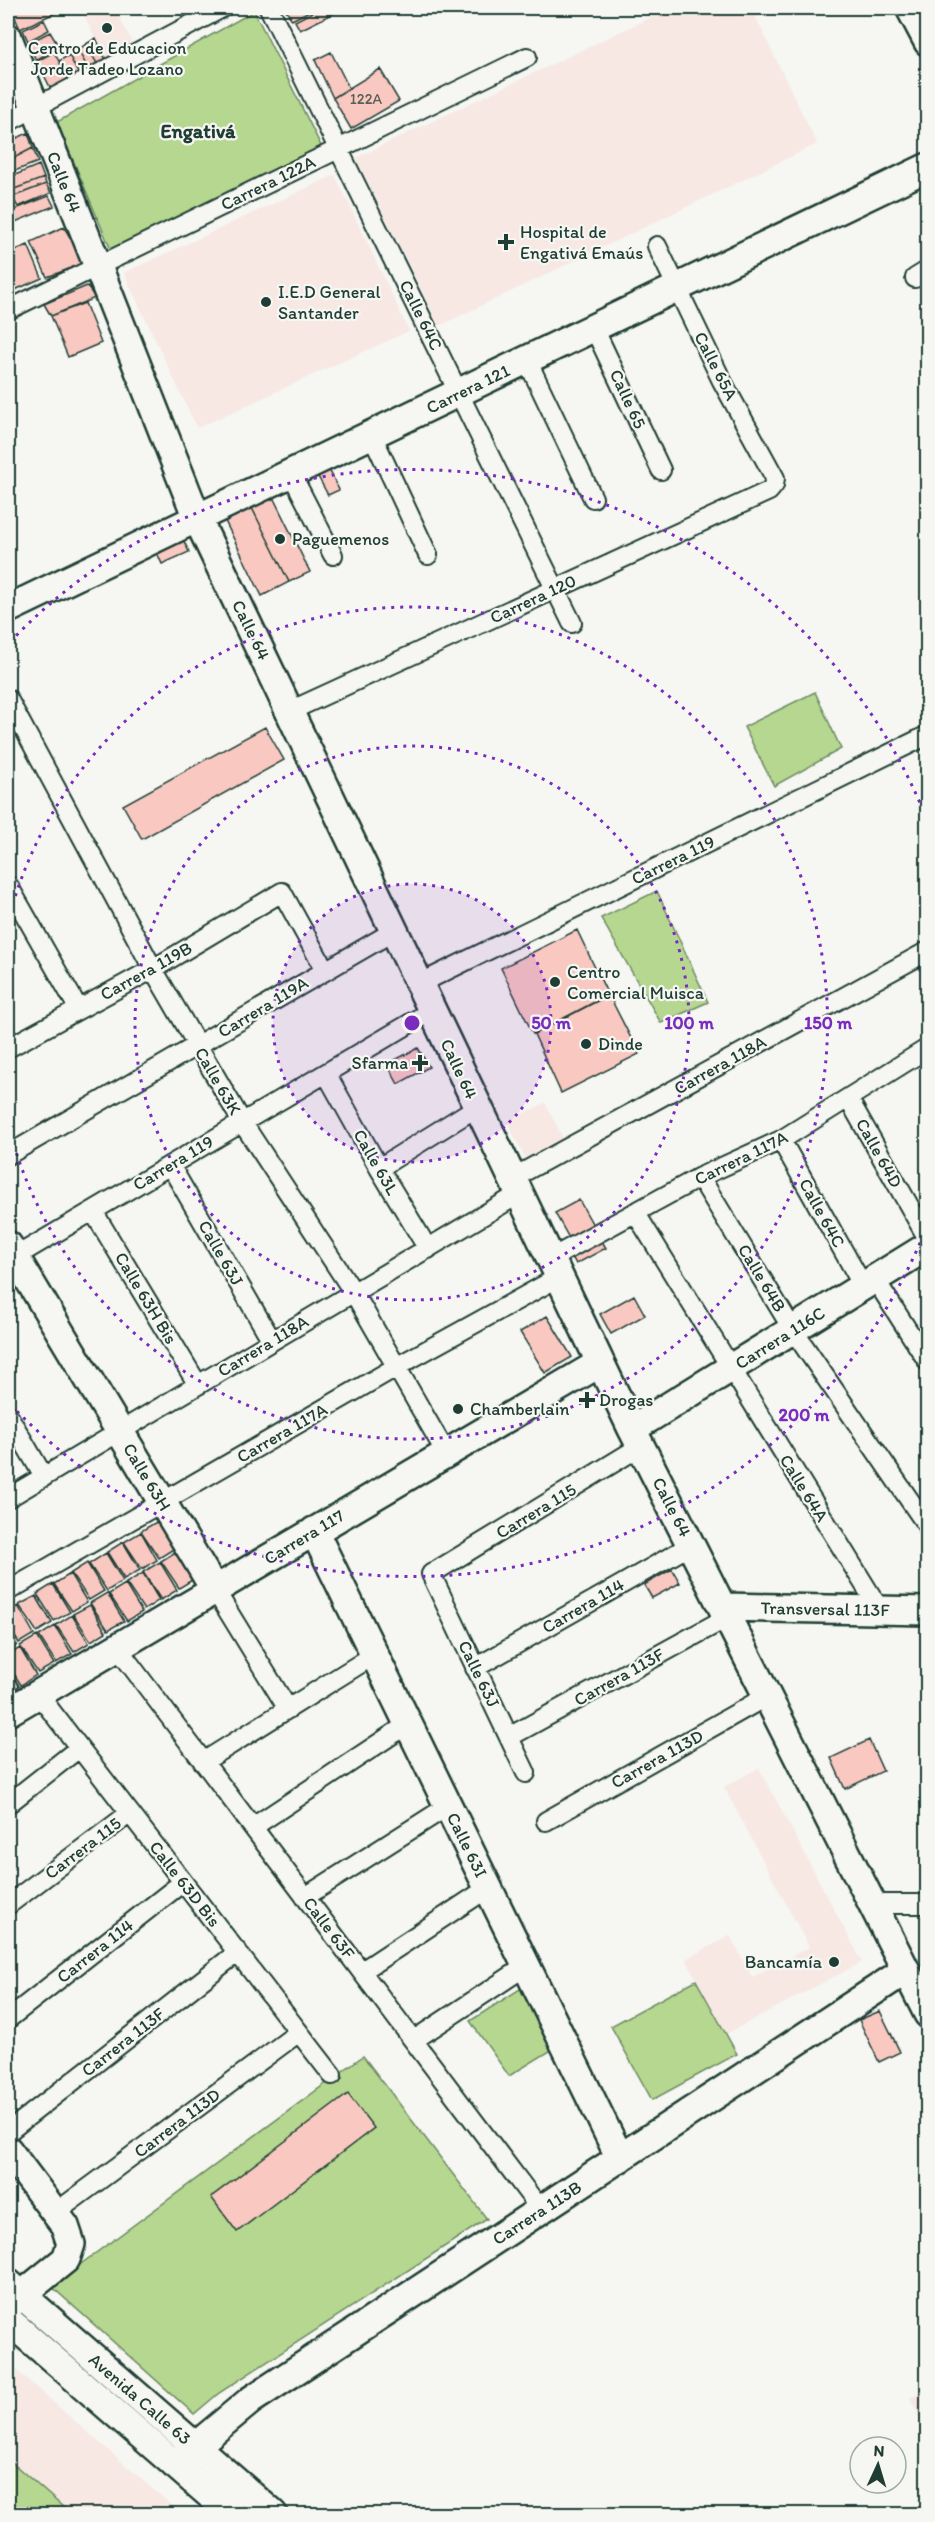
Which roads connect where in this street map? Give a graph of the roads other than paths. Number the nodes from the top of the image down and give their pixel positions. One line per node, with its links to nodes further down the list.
1 (222, 8): 7 (street)
2 (269, 8): 9 (street, Calle 64C)
3 (910, 8): 5 (street)
4 (8, 38): 7 (street, Calle 64)
5 (927, 42)
6 (527, 57): 9 (street, Carrera 122A)
7 (34, 107): 8 (street); 12 (street, Calle 64)
8 (8, 122)
9 (339, 149): 12 (street, Carrera 122A); 17 (street, Calle 64C)
10 (927, 167): 13 (street, Carrera 121)
11 (657, 246): 13 (street, Calle 65A)
12 (98, 266): 14 (street, Carrera 122A); 23 (street, Calle 64)
13 (677, 288): 15 (street, Carrera 121); 21 (street, Calle 65A)
14 (8, 310)
15 (594, 328): 16 (street, Carrera 121); 19 (street, Calle 65)
16 (527, 360): 17 (street, Carrera 121); 22 (street)
17 (459, 393): 18 (street, Carrera 121); 26 (street, Calle 64C)
18 (372, 435): 20 (street, Carrera 121); 25 (street)
19 (661, 470)
20 (291, 473): 23 (street, Carrera 121); 24 (street)
21 (774, 485): 26 (street, Carrera 120)
22 (593, 498)
23 (197, 518): 27 (street, Carrera 121); 30 (street, Calle 64)
24 (333, 555)
25 (428, 555)
26 (555, 588): 28 (street, Calle 64C); 30 (street, Carrera 120)
27 (8, 609)
28 (572, 623)
29 (8, 699): 35 (street, Calle 63K)
30 (290, 711): 33 (street, Calle 64)
31 (927, 735): 37 (street, Carrera 119)
32 (8, 885): 38 (street)
33 (394, 931): 36 (street, Carrera 119A); 37 (street, Calle 64)
34 (927, 951): 52 (street, Carrera 118A)
35 (153, 969): 36 (street, Carrera 119B); 38 (street, Carrera 119B); 40 (street, Calle 63K)
36 (326, 970): 40 (street, Carrera 119A)
37 (419, 984): 39 (street, Calle 64)
38 (78, 1008): 41 (street, Carrera 119B)
39 (431, 1011): 43 (street, Carrera 119); 45 (street, Calle 64)
40 (198, 1046): 46 (street, Calle 63K); 48 (street, Carrera 119A)
41 (8, 1048)
42 (927, 1050): 44 (street, Carrera 117A)
43 (326, 1073): 46 (street, Carrera 119); 50 (street, Calle 63L)
44 (848, 1098): 47 (street, Carrera 117A); 55 (street, Calle 64D)
45 (477, 1107): 50 (street); 52 (street, Calle 64)
46 (242, 1122): 49 (street, Carrera 119); 61 (street, Calle 63K)
47 (781, 1140): 51 (street, Carrera 117A); 60 (street, Calle 64C)
48 (8, 1155)
49 (170, 1165): 53 (street, Carrera 119); 63 (street, Calle 63J)
50 (379, 1168): 57 (street, Calle 63L)
51 (700, 1177): 54 (street, Carrera 117A); 62 (street, Calle 64B)
52 (515, 1187): 57 (street, Carrera 118A); 59 (street, Calle 64)
53 (93, 1211): 58 (street, Carrera 119); 68 (street, Calle 63H Bis)
54 (635, 1212): 59 (street, Carrera 117A); 67 (street, Calle 64A)
55 (927, 1239)
56 (927, 1246): 60 (street, Carrera 116C)
57 (428, 1249): 61 (street, Carrera 118A)
58 (10, 1254): 70 (street, Calle 63H)
59 (554, 1268): 65 (street, Calle 64); 66 (street, Carrera 117A)
60 (869, 1282): 62 (street, Carrera 116C); 64 (street, Calle 64C)
61 (354, 1293): 63 (street, Carrera 118A); 66 (street, Calle 63K)
62 (794, 1330): 67 (street, Carrera 116C); 76 (street, Calle 64B)
63 (272, 1341): 68 (street, Carrera 118A)
64 (927, 1362)
65 (600, 1363): 71 (street, Calle 64); 72 (street, Carrera 117)
66 (396, 1367): 72 (street, Calle 63K); 75 (street, Carrera 117A)
67 (730, 1369): 71 (street, Carrera 116C); 82 (street, Calle 64A)
68 (198, 1385): 70 (street, Carrera 118A)
69 (8, 1415): 73 (street)
70 (120, 1431): 73 (street, Carrera 118A); 75 (street, Calle 63H)
71 (637, 1438): 78 (street, Calle 64); 79 (street, Carrera 115)
72 (446, 1453): 77 (street, Carrera 117)
73 (44, 1477): 74 (street, Carrera 118A)
74 (8, 1498)
75 (162, 1502): 80 (street, Calle 63H); 81 (street, Carrera 117A)
76 (927, 1527)
77 (314, 1531): 80 (street, Carrera 117); 86 (street, Calle 63I)
78 (691, 1545): 84 (street, Calle 64); 87 (street, Carrera 114)
79 (431, 1574): 87 (street, Calle 63J)
80 (215, 1590): 85 (street, Carrera 117); 90 (street, Calle 63H)
81 (8, 1591)
82 (879, 1610): 83 (street, Transversal 113F); 84 (street, Transversal 113F)
83 (927, 1611)
84 (725, 1612): 89 (street, Calle 64); 93 (street, Carrera 113F)
85 (117, 1647): 88 (street, Carrera 117); 95 (street, Calle 63F)
86 (374, 1654): 90 (street); 92 (street, Calle 63I)
87 (475, 1668): 93 (street, Calle 63J)
88 (38, 1694): 91 (street, Carrera 117); 94 (street, Calle 63D Bis)
89 (768, 1696): 100 (street, Carrera 113D); 105 (street, Calle 64)
90 (288, 1709): 95 (street)
91 (8, 1712)
92 (408, 1724): 98 (street, Calle 63I); 101 (street)
93 (509, 1737): 96 (street, Calle 63J)
94 (79, 1748): 97 (street); 99 (street, Calle 63D Bis)
95 (203, 1762): 101 (street, Calle 63F)
96 (526, 1773)
97 (8, 1802)
98 (448, 1806): 103 (street, Calle 63I); 104 (street)
99 (130, 1813): 102 (street, Calle 63D Bis); 107 (street, Carrera 115)
100 (546, 1821)
101 (253, 1827): 104 (street, Calle 63F)
102 (183, 1882): 108 (street, Calle 63D Bis); 113 (street, Carrera 114)
103 (488, 1888): 109 (street, Calle 63I); 111 (street)
104 (305, 1897): 111 (street, Calle 63F)
105 (872, 1904): 106 (street); 110 (street, Calle 64)
106 (927, 1904)
107 (8, 1905)
108 (238, 1952): 114 (street, Calle 63D Bis); 117 (street, Carrera 113F)
109 (526, 1966): 115 (street); 119 (street, Calle 63I)
110 (906, 1970): 112 (street, Calle 64); 119 (street, Carrera 113B)
111 (362, 1971): 115 (street, Calle 63F)
112 (927, 2014)
113 (8, 2019)
114 (299, 2032): 116 (street, Calle 63D Bis); 121 (street, Carrera 113D)
115 (414, 2040): 120 (street, Calle 63F)
116 (332, 2075)
117 (8, 2133)
118 (8, 2150): 121 (street)
119 (620, 2158): 120 (street, Carrera 113B)
120 (542, 2210): 124 (street, Carrera 113B)
121 (55, 2213): 122 (street)
122 (12, 2294): 124 (street, Avenida Calle 63)
123 (8, 2320): 125 (street, Avenida Calle 63)
124 (195, 2446): 125 (street, Carrera 113B); 127 (street, Avenida Calle 63)
125 (174, 2464): 126 (street, Avenida Calle 63)
126 (232, 2514)
127 (273, 2514)

